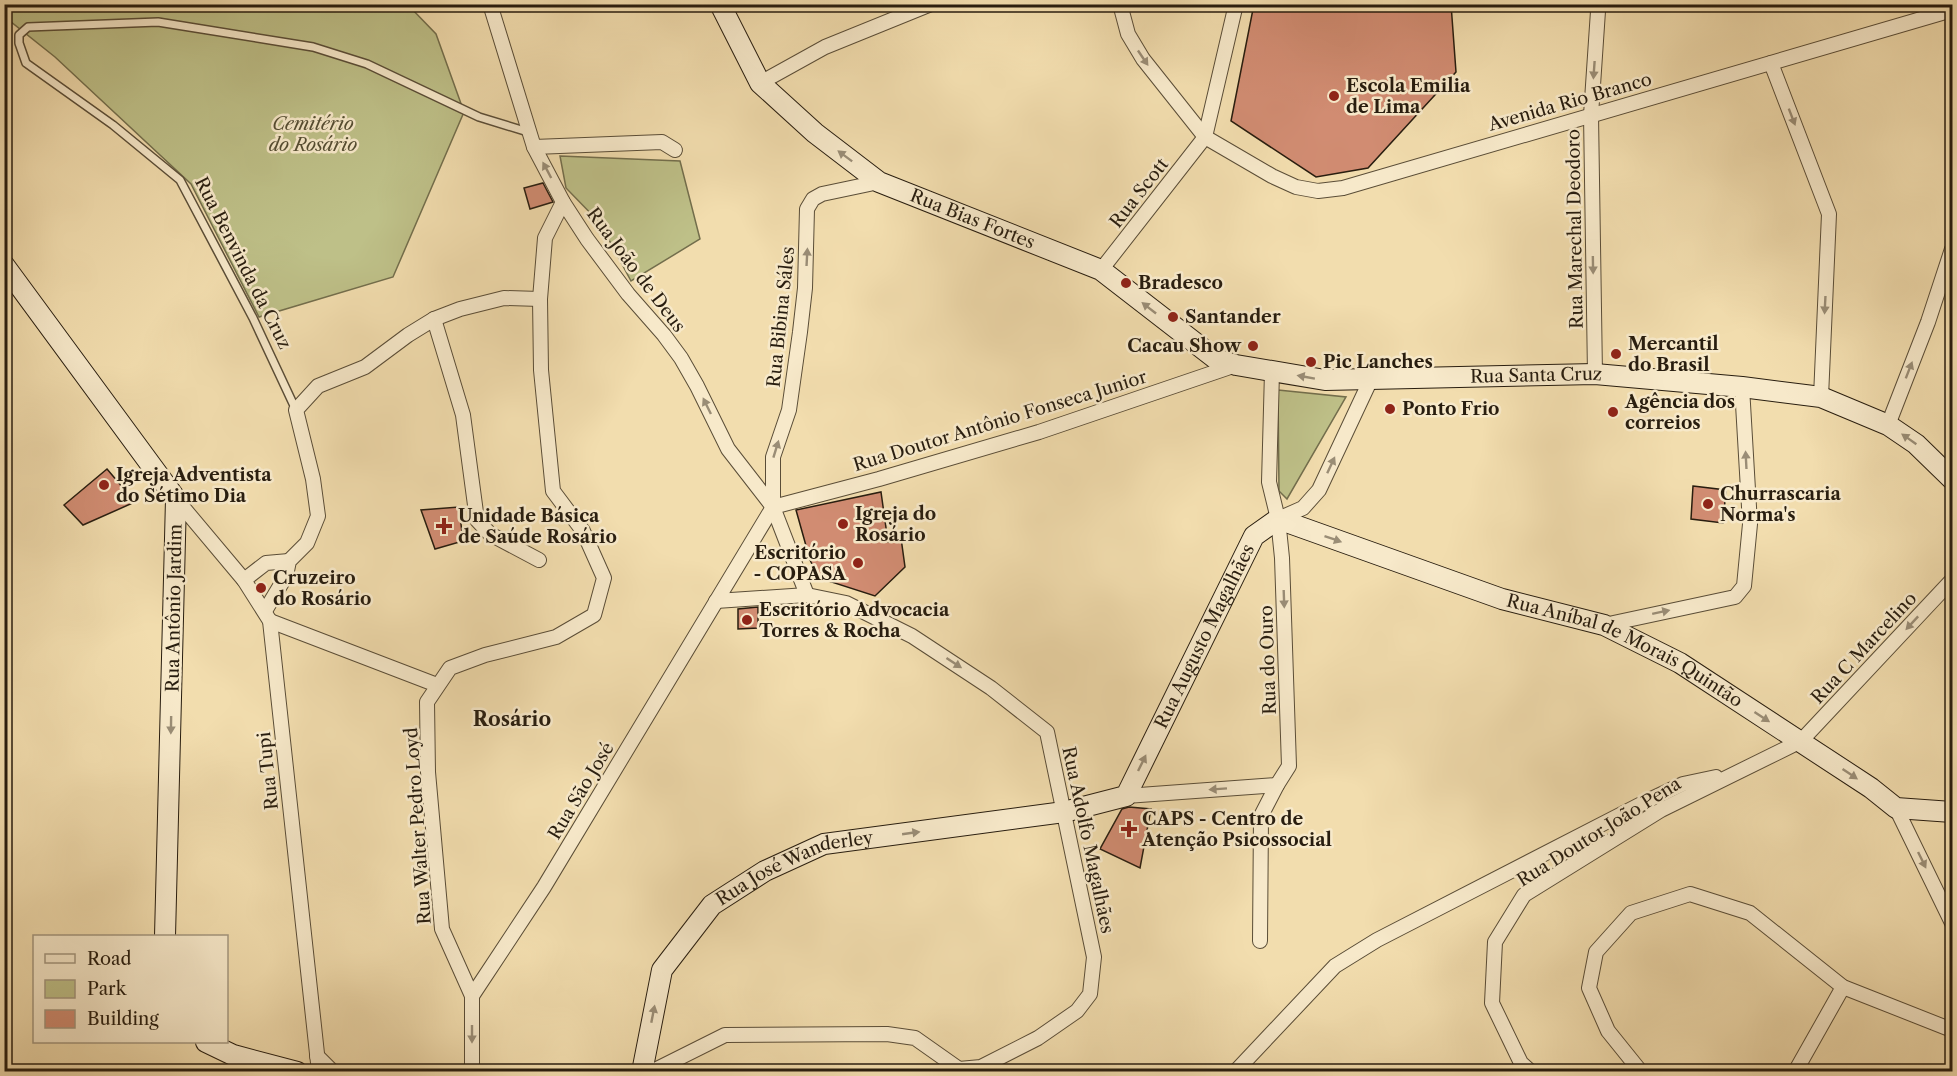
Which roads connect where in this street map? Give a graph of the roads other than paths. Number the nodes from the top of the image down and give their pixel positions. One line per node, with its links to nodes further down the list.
1 (490, 4): 11 (street, Rua João de Deus)
2 (720, 4): 9 (street, Rua Bias Fortes)
3 (931, 4): 9 (street)
4 (1120, 4): 12 (street, one-way to 12)
5 (1236, 4): 12 (street)
6 (1599, 7): 10 (street, Rua Marechal Deodoro, one-way to 10)
7 (1953, 10): 8 (street, Avenida Rio Branco)
8 (1771, 63): 10 (street, Avenida Rio Branco); 27 (street, one-way to 27)
9 (760, 83): 15 (street, Rua Bias Fortes, one-way to 9)
10 (1591, 115): 12 (street, Avenida Rio Branco); 24 (street, Rua Marechal Deodoro, one-way to 24)
11 (530, 133): 13 (street, Rua João de Deus); 28 (lane, Rua Benvinda da Cruz)
12 (1205, 137): 19 (street, Rua Scott)
13 (534, 147): 14 (street); 16 (street, Rua João de Deus, one-way to 13)
14 (675, 150)
15 (879, 182): 19 (street, Rua Bias Fortes); 32 (street, Rua Bibina Sáles, one-way to 15)
16 (563, 202): 20 (street, Rua Walter Pedro Loyd); 32 (street, Rua João de Deus, one-way to 16)
17 (1953, 249): 29 (street, one-way to 17)
18 (4, 265): 31 (street, Rua Antônio Jardim)
19 (1101, 270): 22 (street, Rua Bias Fortes, one-way to 19)
20 (540, 298): 21 (street); 42 (street, Rua Walter Pedro Loyd)
21 (434, 318): 28 (street); 34 (street)
22 (1236, 365): 23 (street, Rua Bias Fortes); 32 (street, Rua Doutor Antônio Fonseca Junior)
23 (1272, 372): 25 (street, Rua Santa Cruz, one-way to 23); 33 (street, Rua do Ouro)
24 (1595, 374): 25 (street, Rua Santa Cruz); 26 (street, Rua Santa Cruz)
25 (1371, 379): 33 (street, Rua Augusto Magalhães, one-way to 25)
26 (1742, 387): 27 (street, Rua Santa Cruz); 41 (street, one-way to 26)
27 (1821, 398): 29 (street, Rua Santa Cruz)
28 (296, 410): 35 (street, Rua Benvinda da Cruz)
29 (1888, 425): 30 (street, Rua Santa Cruz, one-way to 29)
30 (1953, 479)
31 (176, 499): 36 (street, Rua Tupi); 51 (street, Rua Antônio Jardim, one-way to 51)
32 (773, 507): 38 (street); 39 (street, Rua São José)
33 (1278, 519): 41 (street, Rua Aníbal de Morais Quintão, one-way to 41); 45 (street, Rua do Ouro, one-way to 45); 46 (street, Rua Augusto Magalhães, one-way to 33)
34 (539, 560)
35 (290, 561): 36 (street); 40 (street, Rua Benvinda da Cruz)
36 (244, 580): 40 (street, Rua Tupi)
37 (1953, 580): 43 (street, Rua C Marcelino, one-way to 43)
38 (807, 594): 39 (street, Rua Adolfo Magalhães); 48 (street, Rua Adolfo Magalhães, one-way to 48)
39 (716, 601): 54 (street, Rua São José)
40 (267, 616): 42 (street); 57 (street, Rua Tupi)
41 (1604, 625): 43 (street, Rua Aníbal de Morais Quintão, one-way to 43)
42 (437, 685): 54 (street, Rua Walter Pedro Loyd)
43 (1801, 741): 44 (street, Rua Doutor João Pena); 47 (street, Rua Aníbal de Morais Quintão, one-way to 47)
44 (1736, 773): 65 (street); 66 (street, Rua Doutor João Pena)
45 (1276, 785): 46 (street, one-way to 46); 52 (street, Rua do Ouro)
46 (1126, 796): 48 (street)
47 (1896, 808): 49 (street); 50 (street, one-way to 50)
48 (1064, 812): 58 (street, Rua Adolfo Magalhães); 63 (street, Rua José Wanderley, one-way to 48)
49 (1953, 812)
50 (1953, 923)
51 (165, 935)
52 (1260, 940)
53 (1843, 987): 55 (street); 67 (street); 68 (street)
54 (472, 996): 62 (street, one-way to 62)
55 (1953, 1030)
56 (210, 1043): 59 (street)
57 (317, 1056): 60 (street, Rua Tupi); 61 (street)
58 (958, 1070): 64 (street)
59 (297, 1071)
60 (319, 1071)
61 (333, 1071)
62 (472, 1071)
63 (642, 1071)
64 (651, 1071)
65 (1235, 1071)
66 (1532, 1071)
67 (1641, 1071)
68 (1795, 1071)

